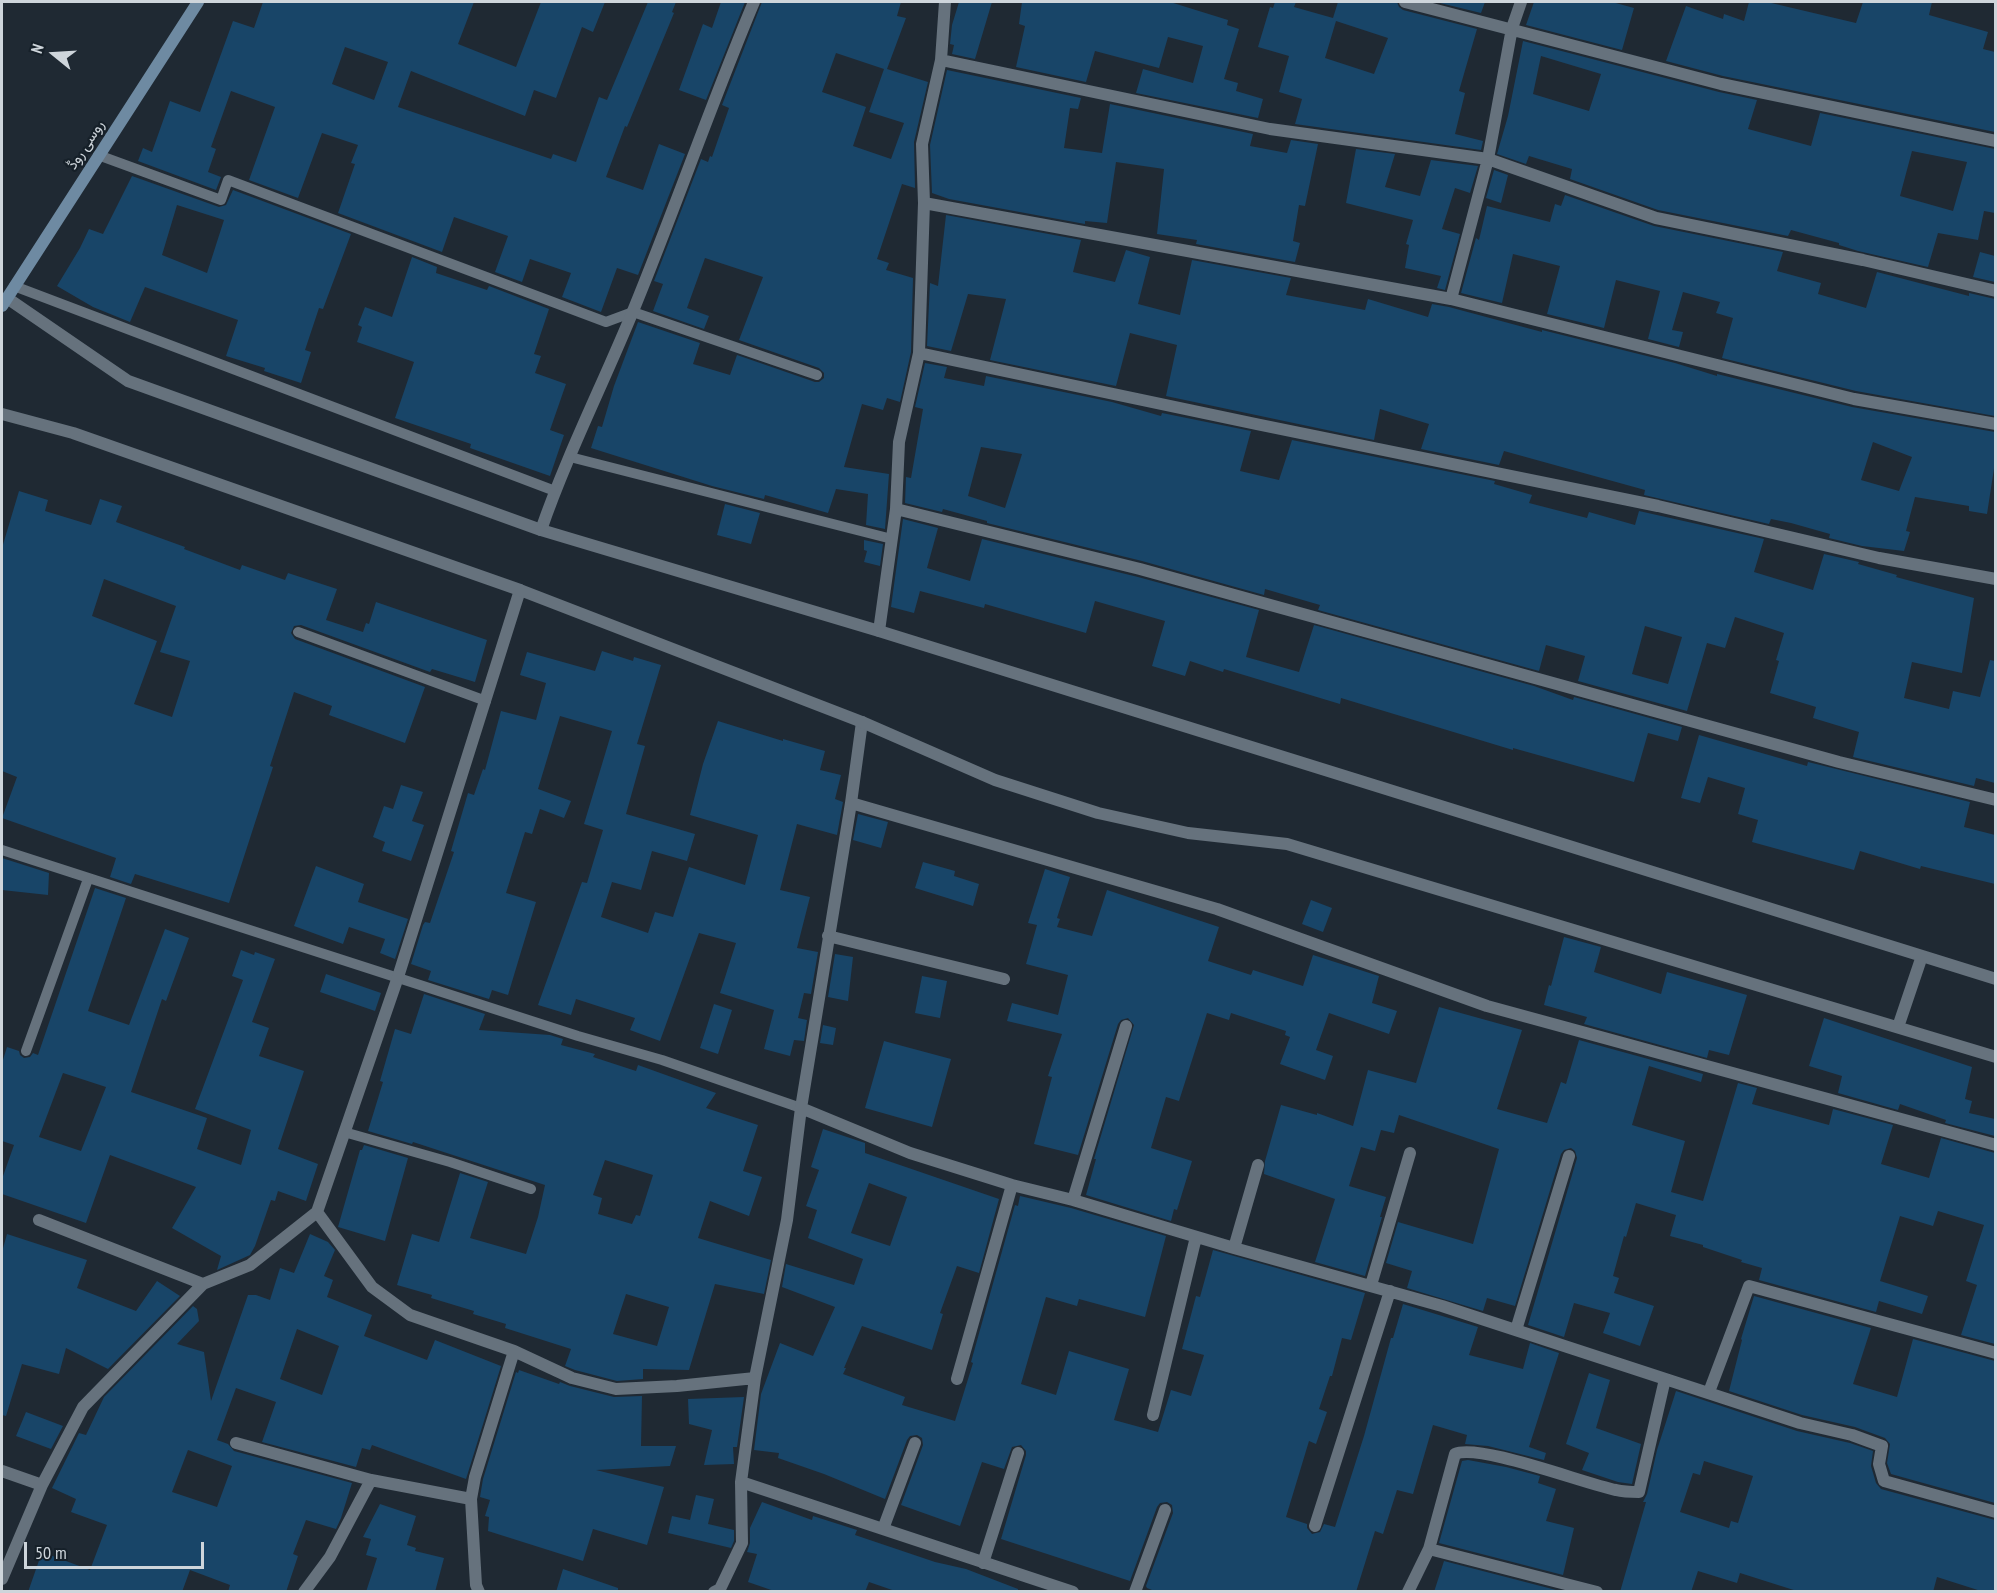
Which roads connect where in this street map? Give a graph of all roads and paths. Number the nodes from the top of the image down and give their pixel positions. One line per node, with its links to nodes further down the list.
1 (198, 2): 9 (main road, روسی روڈ)
2 (754, 2): 16 (street)
3 (945, 2): 7 (street)
4 (1405, 2): 6 (street)
5 (1521, 2): 6 (street)
6 (1512, 28): 8 (street); 10 (street)
7 (941, 60): 10 (street); 11 (street)
8 (1995, 141)
9 (98, 155): 12 (main road, روسی روڈ); 16 (lane)
10 (1488, 159): 13 (street); 14 (street)
11 (924, 203): 14 (street); 17 (street)
12 (14, 286): 15 (main road, روسی روڈ); 22 (lane)
13 (1995, 291)
14 (1451, 299): 20 (street)
15 (4, 302): 24 (street)
16 (633, 312): 18 (lane); 21 (street)
17 (919, 353): 23 (street); 26 (street)
18 (817, 375)
19 (2, 414): 27 (street)
20 (1995, 424)
21 (570, 457): 22 (street); 25 (lane)
22 (555, 491): 24 (street)
23 (897, 508): 25 (street); 32 (street)
24 (541, 530): 28 (street)
25 (892, 539): 28 (street)
26 (1995, 579)
27 (520, 590): 30 (street); 31 (street)
28 (879, 631): 37 (street)
29 (298, 632): 30 (lane)
30 (486, 701): 38 (street)
31 (862, 722): 33 (street); 42 (street)
32 (1995, 800)
33 (851, 803): 36 (street); 47 (street)
34 (2, 850): 35 (lane)
35 (88, 879): 38 (lane); 43 (lane)
36 (828, 936): 39 (street); 45 (street)
37 (1922, 956): 40 (street); 42 (street)
38 (398, 977): 45 (lane); 46 (street)
39 (1004, 979)
40 (1995, 979)
41 (1126, 1026): 53 (street)
42 (1898, 1027): 44 (street)
43 (26, 1051)
44 (1995, 1057)
45 (801, 1108): 51 (street); 64 (street)
46 (344, 1132): 52 (lane); 54 (street)
47 (1995, 1145)
48 (1410, 1153): 59 (street)
49 (1569, 1156): 61 (street)
50 (1258, 1165): 57 (street)
51 (1012, 1185): 53 (street); 66 (street)
52 (531, 1189)
53 (1073, 1200): 56 (street)
54 (317, 1212): 58 (street); 62 (street)
55 (39, 1220): 58 (street)
56 (1196, 1237): 57 (street); 68 (street)
57 (1234, 1248): 59 (street)
58 (203, 1284): 75 (street)
59 (1371, 1285): 60 (street)
60 (1390, 1291): 61 (street); 79 (street)
61 (1516, 1330): 65 (street)
62 (514, 1351): 64 (street); 76 (street)
63 (1995, 1353): 67 (street)
64 (755, 1378): 74 (street)
65 (1665, 1379): 67 (street); 81 (street)
66 (957, 1380)
67 (1709, 1392): 78 (street)
68 (1153, 1415)
69 (236, 1443): 73 (street)
70 (915, 1443): 80 (street)
71 (1018, 1453): 82 (street)
72 (2, 1471): 75 (street)
73 (371, 1480): 76 (street); 85 (street)
74 (741, 1482): 80 (street); 84 (street)
75 (42, 1485): 83 (street)
76 (471, 1498): 86 (street)
77 (1165, 1510): 88 (street)
78 (1995, 1512)
79 (1315, 1526)
80 (884, 1529): 82 (street)
81 (1428, 1549): 89 (street); 90 (street)
82 (983, 1563): 87 (street)
83 (2, 1579)
84 (721, 1591)
85 (304, 1592)
86 (479, 1592)
87 (1073, 1592)
88 (1135, 1592)
89 (1408, 1592)
90 (1597, 1592)

